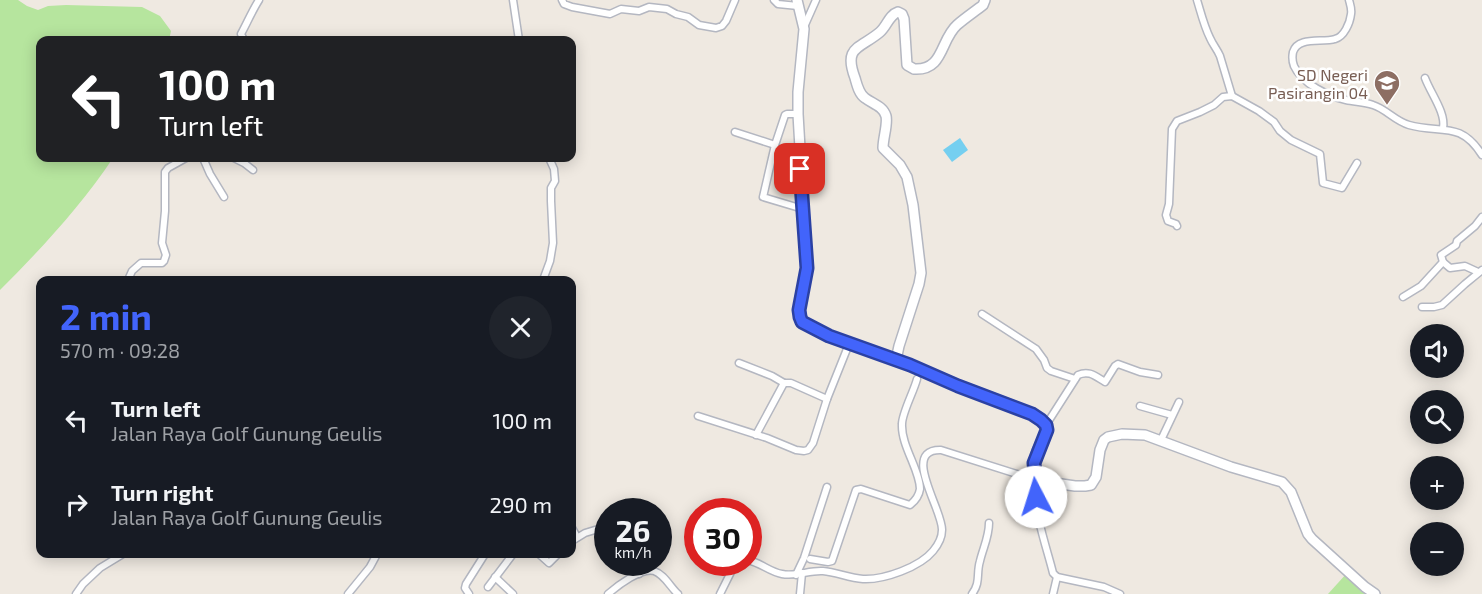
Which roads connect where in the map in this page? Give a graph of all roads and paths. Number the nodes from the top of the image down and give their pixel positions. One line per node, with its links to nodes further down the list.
1 (259, 0): 12 (street)
2 (513, 0): 13 (street)
3 (562, 0): 4 (street)
4 (735, 0)
5 (774, 0): 10 (street)
6 (816, 0): 11 (street)
7 (985, 0): 39 (main road)
8 (1197, 0): 15 (street)
9 (1349, 0): 17 (street)
10 (798, 3): 11 (main road)
11 (804, 29): 16 (main road)
12 (243, 36)
13 (518, 36)
14 (1425, 78): 17 (street)
15 (1232, 96): 25 (street); 30 (street)
16 (798, 114): 19 (street); 28 (main road)
17 (1443, 128): 20 (street)
18 (735, 132): 19 (street)
19 (775, 145): 28 (street)
20 (1482, 154)
21 (179, 162): 33 (street)
22 (205, 162): 27 (street)
23 (242, 162): 26 (street)
24 (551, 162): 34 (street)
25 (1357, 163)
26 (253, 171)
27 (224, 197)
28 (803, 209): 38 (main road)
29 (1482, 217): 31 (street)
30 (1177, 226)
31 (1443, 262): 32 (street); 35 (street)
32 (1480, 271): 36 (street)
33 (130, 276)
34 (544, 276)
35 (1403, 297)
36 (1422, 307)
37 (982, 314): 43 (street)
38 (849, 344): 39 (main road); 45 (street)
39 (896, 360): 50 (main road)
40 (739, 363): 44 (street)
41 (1158, 375): 43 (street)
42 (917, 379): 54 (street)
43 (1075, 379): 50 (street)
44 (784, 383): 45 (street); 51 (street)
45 (827, 399): 51 (street)
46 (1179, 402): 48 (street)
47 (1140, 406): 48 (street)
48 (1172, 415): 52 (street)
49 (698, 416): 51 (street)
50 (1046, 425): 55 (main road)
51 (756, 435)
52 (1161, 440): 55 (main road); 84 (main road)
53 (922, 463): 54 (street); 55 (street); 66 (street)
54 (912, 464): 64 (street)
55 (1038, 478): 71 (street)
56 (827, 487): 66 (street)
57 (989, 523): 81 (street)
58 (594, 530): 59 (street)
59 (576, 538)
60 (116, 558): 73 (street)
61 (374, 558): 74 (street)
62 (482, 558): 75 (street)
63 (510, 558): 70 (street)
64 (810, 559)
65 (762, 564): 66 (street)
66 (799, 574): 80 (street)
67 (635, 576): 77 (street)
68 (661, 576): 78 (street)
69 (729, 576): 79 (street)
70 (495, 577): 72 (street); 76 (street)
71 (1057, 577): 82 (street); 83 (street)
72 (488, 587)
73 (76, 594)
74 (348, 594)
75 (469, 594)
76 (513, 594)
77 (608, 594)
78 (678, 594)
79 (720, 594)
80 (800, 594)
81 (972, 594)
82 (1053, 594)
83 (1120, 594)
84 (1375, 594)

